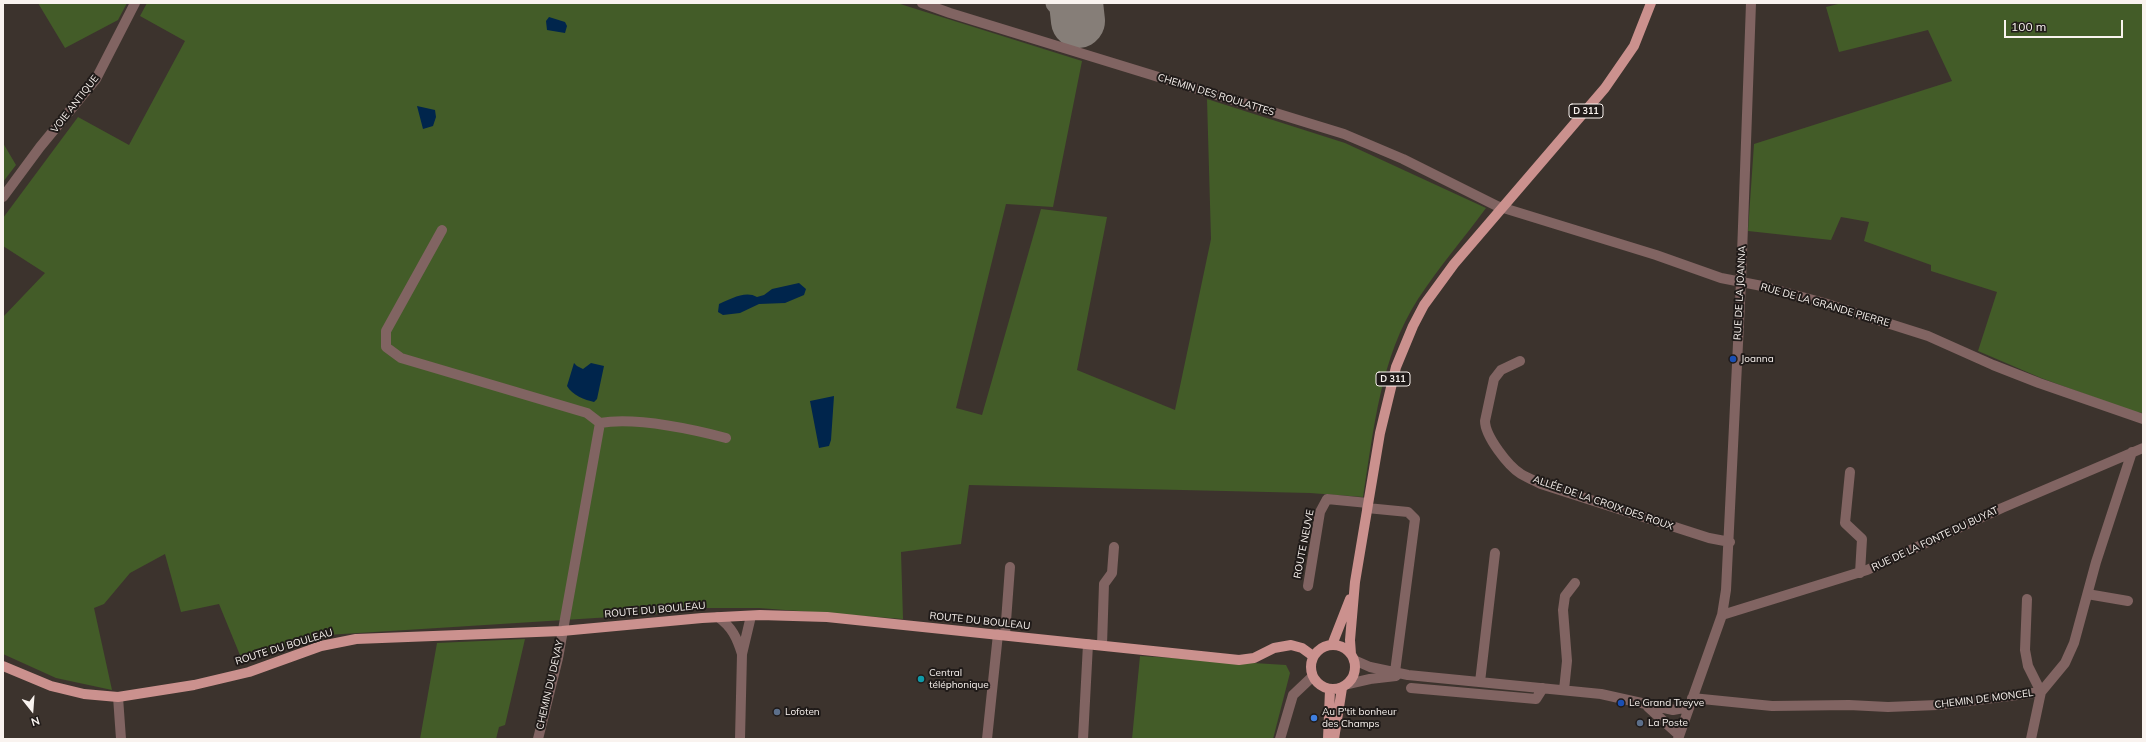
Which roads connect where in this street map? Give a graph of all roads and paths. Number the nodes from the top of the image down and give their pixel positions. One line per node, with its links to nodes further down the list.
1 (135, 3): 5 (street, VOIE ANTIQUE)
2 (922, 3): 6 (street, CHEMIN DES ROULATTES)
3 (1651, 3): 6 (main road, D 311)
4 (1751, 3): 8 (street, RUE DE LA JOANNA)
5 (3, 197)
6 (1502, 207): 8 (street, RUE DE LA GRANDE PIERRE); 16 (main road, D 311)
7 (442, 230): 11 (street)
8 (1741, 282): 10 (street, RUE DE LA GRANDE PIERRE); 17 (street, RUE DE LA JOANNA)
9 (1520, 361): 17 (street, ALLÉE DE LA CROIX DES ROUX)
10 (2143, 419)
11 (600, 424): 12 (street); 31 (street, CHEMIN DU DEVAY)
12 (726, 438)
13 (2143, 448): 14 (street, RUE DE LA FONTE DU BUYAT)
14 (2132, 452): 21 (street, RUE DE LA FONTE DU BUYAT); 25 (street, CHEMIN DE MONCEL)
15 (1850, 472): 21 (street)
16 (1368, 505): 22 (main road, D 311); 24 (street, ROUTE NEUVE); 40 (street)
17 (1730, 542): 29 (street, RUE DE LA JOANNA)
18 (1114, 547): 34 (street)
19 (1495, 553): 43 (street)
20 (1010, 567): 32 (street)
21 (1860, 573): 29 (street, RUE DE LA FONTE DU BUYAT)
22 (1355, 582): 35 (main road, D 311); 38 (main road, D 311)
23 (1575, 583): 48 (street)
24 (1308, 586)
25 (2088, 592): 27 (street); 49 (street, CHEMIN DE MONCEL)
26 (2027, 599): 49 (street)
27 (2128, 601)
28 (751, 616): 30 (main road, ROUTE DU BOULEAU); 32 (main road, ROUTE DU BOULEAU); 36 (street)
29 (1722, 616): 51 (street, RUE DE LA JOANNA)
30 (718, 617): 31 (main road, ROUTE DU BOULEAU); 36 (street)
31 (562, 631): 50 (main road, ROUTE DU BOULEAU); 56 (street, CHEMIN DU DEVAY)
32 (1002, 635): 33 (main road, ROUTE DU BOULEAU); 58 (street)
33 (1088, 644): 34 (main road, ROUTE DU BOULEAU); 59 (street)
34 (1102, 645): 37 (main road, ROUTE DU BOULEAU)
35 (1332, 645): 37 (main road); 38 (main road)
36 (742, 654): 57 (street)
37 (1313, 656): 42 (main road)
38 (1353, 657): 40 (street); 44 (main road)
39 (3, 666): 50 (main road, ROUTE DU BOULEAU)
40 (1395, 672): 41 (street)
41 (1408, 675): 43 (street); 44 (street)
42 (1312, 677): 47 (main road); 60 (street)
43 (1480, 682): 46 (street)
44 (1345, 686): 47 (main road); 62 (main road)
45 (1411, 688): 46 (street)
46 (1543, 688): 48 (street)
47 (1330, 690): 61 (main road)
48 (1564, 690): 52 (street)
49 (2041, 692): 51 (street, CHEMIN DE MONCEL); 63 (street)
50 (118, 697): 55 (street)
51 (1691, 703): 53 (street, CHEMIN DE MONCEL); 54 (street, RUE DE LA JOANNA)
52 (1645, 704): 53 (street); 54 (street)
53 (1664, 709): 54 (street)
54 (1680, 733)
55 (122, 739)
56 (538, 739)
57 (740, 739)
58 (987, 739)
59 (1082, 739)
60 (1280, 739)
61 (1328, 739)
62 (1334, 739)
63 (2031, 739)

